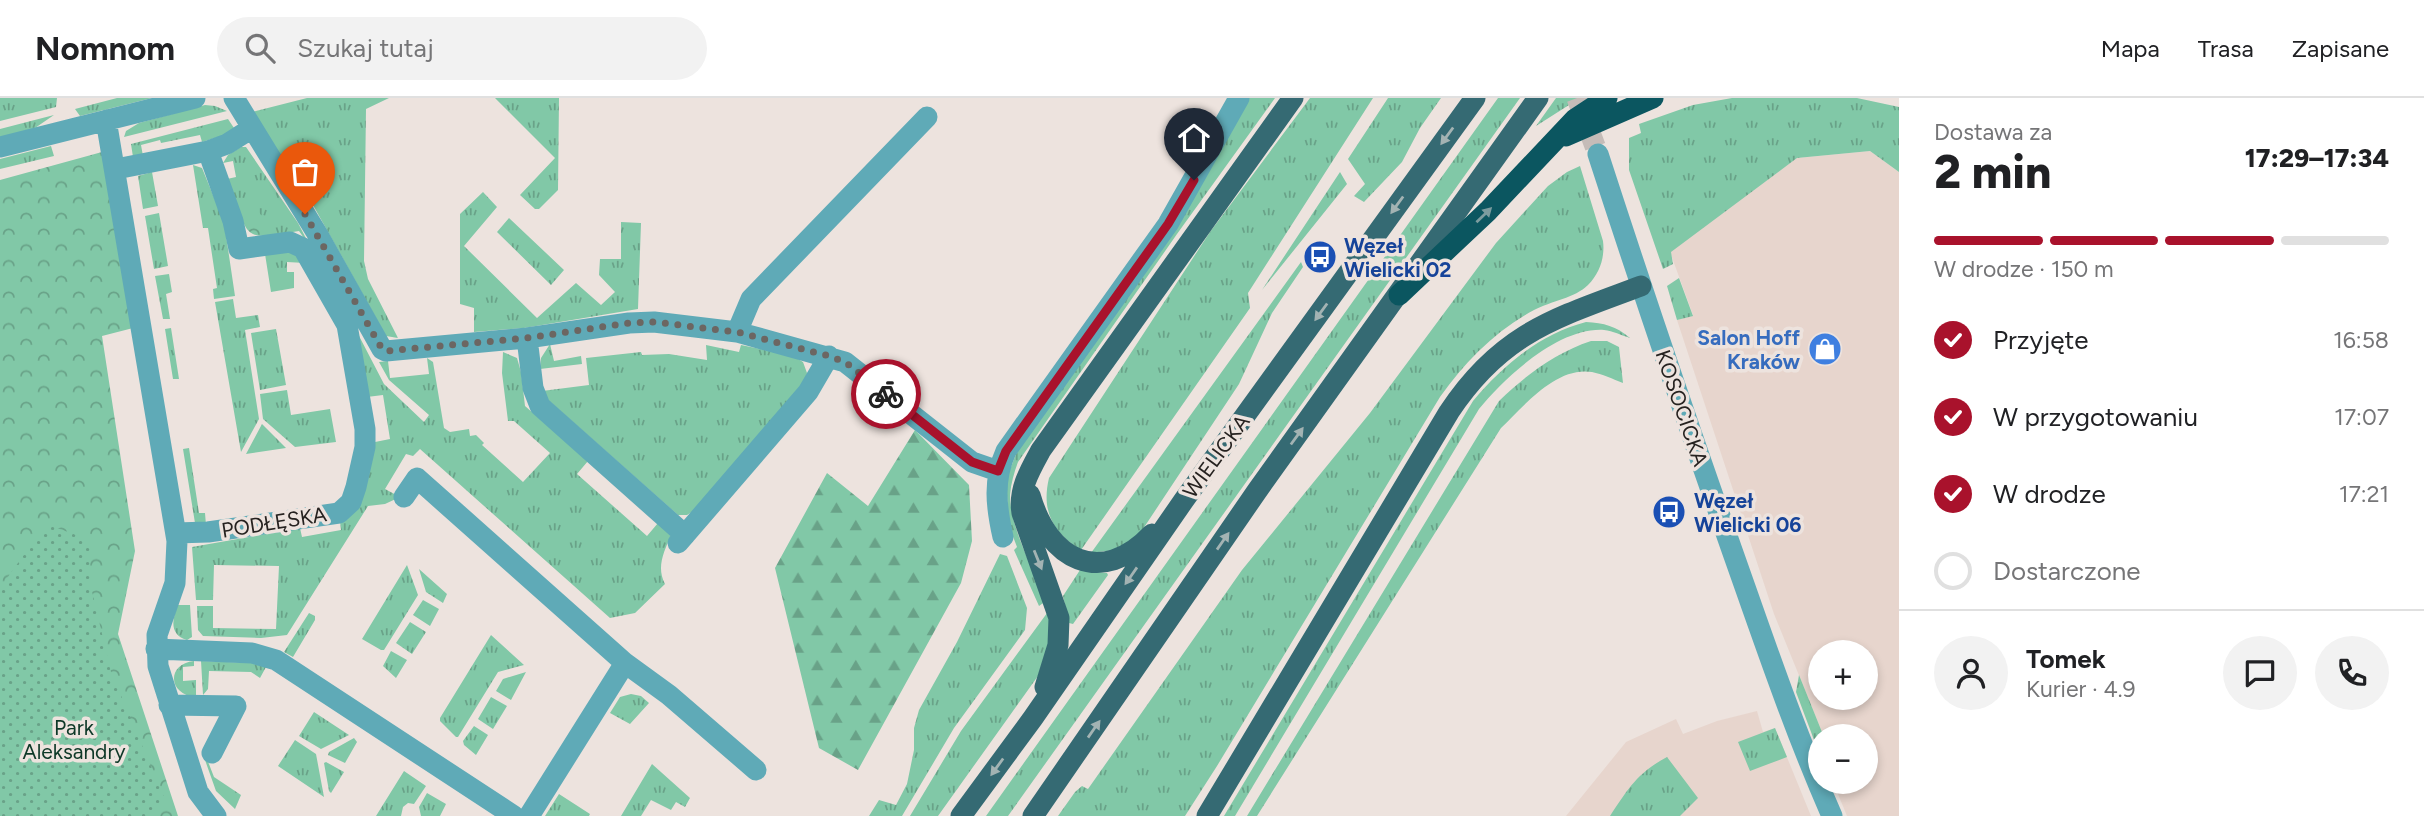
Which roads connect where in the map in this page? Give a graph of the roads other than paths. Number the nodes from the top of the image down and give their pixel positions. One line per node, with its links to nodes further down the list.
1 (195, 98): 10 (street)
2 (234, 98): 11 (street)
3 (1239, 98): 22 (street)
4 (1293, 98): 23 (main road)
5 (1475, 98): 25 (main road, WIELICKA, one-way to 25)
6 (1538, 98): 18 (main road)
7 (1607, 98): 12 (highway)
8 (1653, 98): 12 (highway)
9 (927, 117): 19 (street)
10 (106, 120): 13 (street); 16 (street)
11 (252, 128): 14 (street); 20 (street)
12 (1555, 142): 18 (highway, one-way to 12)
13 (0, 147)
14 (208, 151): 16 (street); 26 (street, PODŁĘSKA)
15 (1598, 154): 17 (street, KOSOCICKA)
16 (116, 169): 26 (street)
17 (1641, 286): 41 (main road); 42 (street, KOSOCICKA)
18 (1399, 295): 34 (main road, one-way to 18)
19 (737, 332): 20 (street); 21 (street)
20 (527, 338): 21 (street)
21 (829, 356): 22 (street)
22 (998, 471): 27 (street)
23 (1030, 472): 25 (main road); 31 (main road, one-way to 31)
24 (404, 497): 29 (street)
25 (1184, 500): 31 (main road, WIELICKA, one-way to 31)
26 (176, 533): 28 (street)
27 (1003, 537)
28 (156, 649): 30 (street); 36 (street)
29 (625, 663): 33 (street); 37 (street)
30 (169, 705): 32 (street); 35 (street)
31 (1033, 718): 38 (main road, WIELICKA, one-way to 38)
32 (212, 753)
33 (756, 770)
34 (1055, 785): 39 (main road); 40 (main road)
35 (216, 816)
36 (514, 816)
37 (529, 816)
38 (961, 816)
39 (1033, 816)
40 (1042, 816)
41 (1208, 816)
42 (1832, 816)

